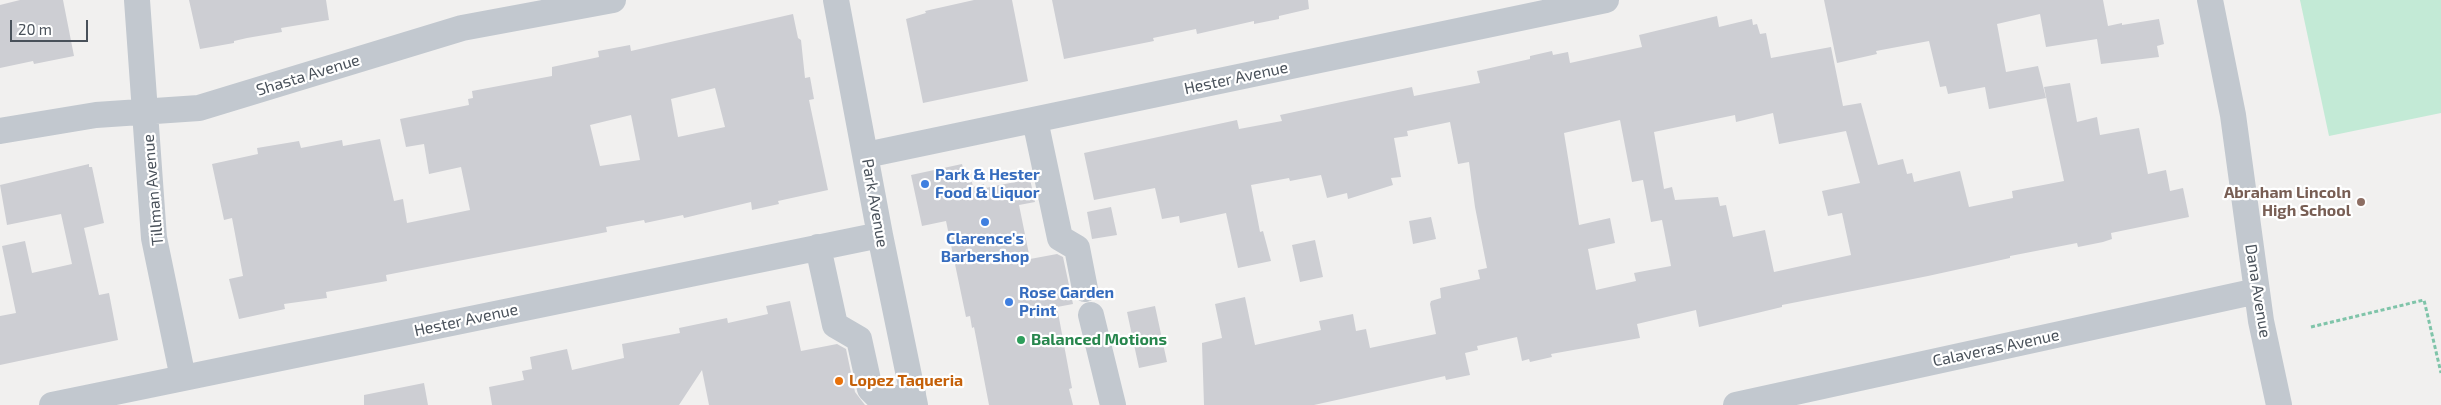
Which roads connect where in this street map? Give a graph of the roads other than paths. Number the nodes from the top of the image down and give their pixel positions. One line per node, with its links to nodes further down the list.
1 (138, 0): 6 (street, Tillman Avenue)
2 (613, 0): 6 (street, Shasta Avenue)
3 (836, 0): 9 (street, Park Avenue)
4 (1606, 0): 7 (street, Hester Avenue)
5 (2210, 0): 13 (street, Dana Avenue)
6 (147, 113): 8 (street, Shasta Avenue); 15 (street, Tillman Avenue)
7 (1035, 120): 9 (street, Hester Avenue); 12 (street)
8 (0, 131)
9 (866, 155): 10 (street, Park Avenue)
10 (880, 235): 11 (street, Hester Avenue); 16 (street, Park Avenue)
11 (818, 247): 15 (street, Hester Avenue); 16 (street)
12 (1085, 289)
13 (2257, 291): 19 (street, Calaveras Avenue); 20 (street, Dana Avenue)
14 (1091, 315): 18 (street)
15 (183, 378): 17 (street, Hester Avenue)
16 (914, 400)
17 (52, 405)
18 (1113, 405)
19 (1736, 405)
20 (2279, 405)

